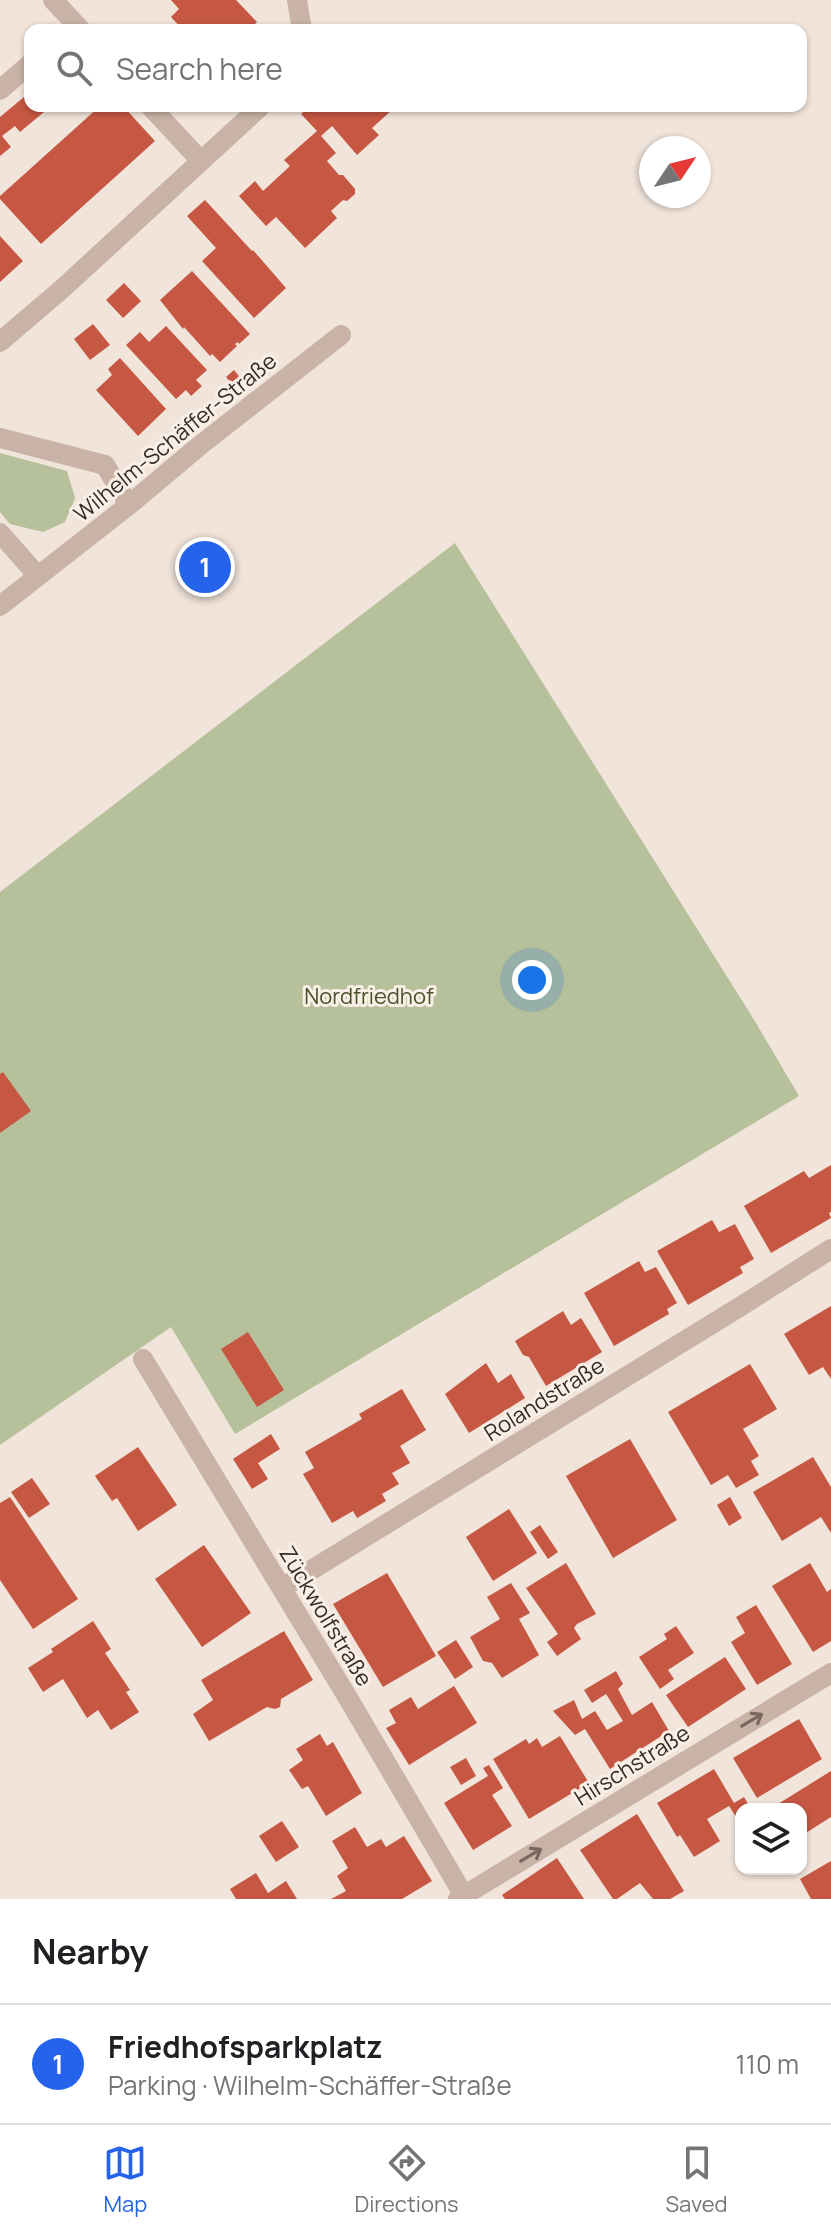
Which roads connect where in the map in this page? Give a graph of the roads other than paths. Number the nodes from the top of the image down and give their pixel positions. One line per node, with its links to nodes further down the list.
1 (53, 0): 3 (street)
2 (297, 0): 4 (street)
3 (72, 24)
4 (301, 24)
5 (24, 69): 6 (street)
6 (0, 90)
7 (156, 112): 9 (street)
8 (254, 112): 9 (street)
9 (201, 161): 11 (street)
10 (341, 335): 13 (street, Wilhelm-Schäffer-Straße)
11 (0, 342)
12 (0, 438): 13 (street)
13 (129, 505): 15 (street, Wilhelm-Schäffer-Straße)
14 (0, 533): 15 (street)
15 (38, 576): 16 (street, Wilhelm-Schäffer-Straße)
16 (0, 606)
17 (831, 1249): 19 (street, Rolandstraße)
18 (143, 1359): 19 (street, Zückwolfstraße)
19 (282, 1588): 21 (street, Zückwolfstraße)
20 (831, 1673): 21 (street, Hirschstraße, one-way to 20)
21 (463, 1898)

